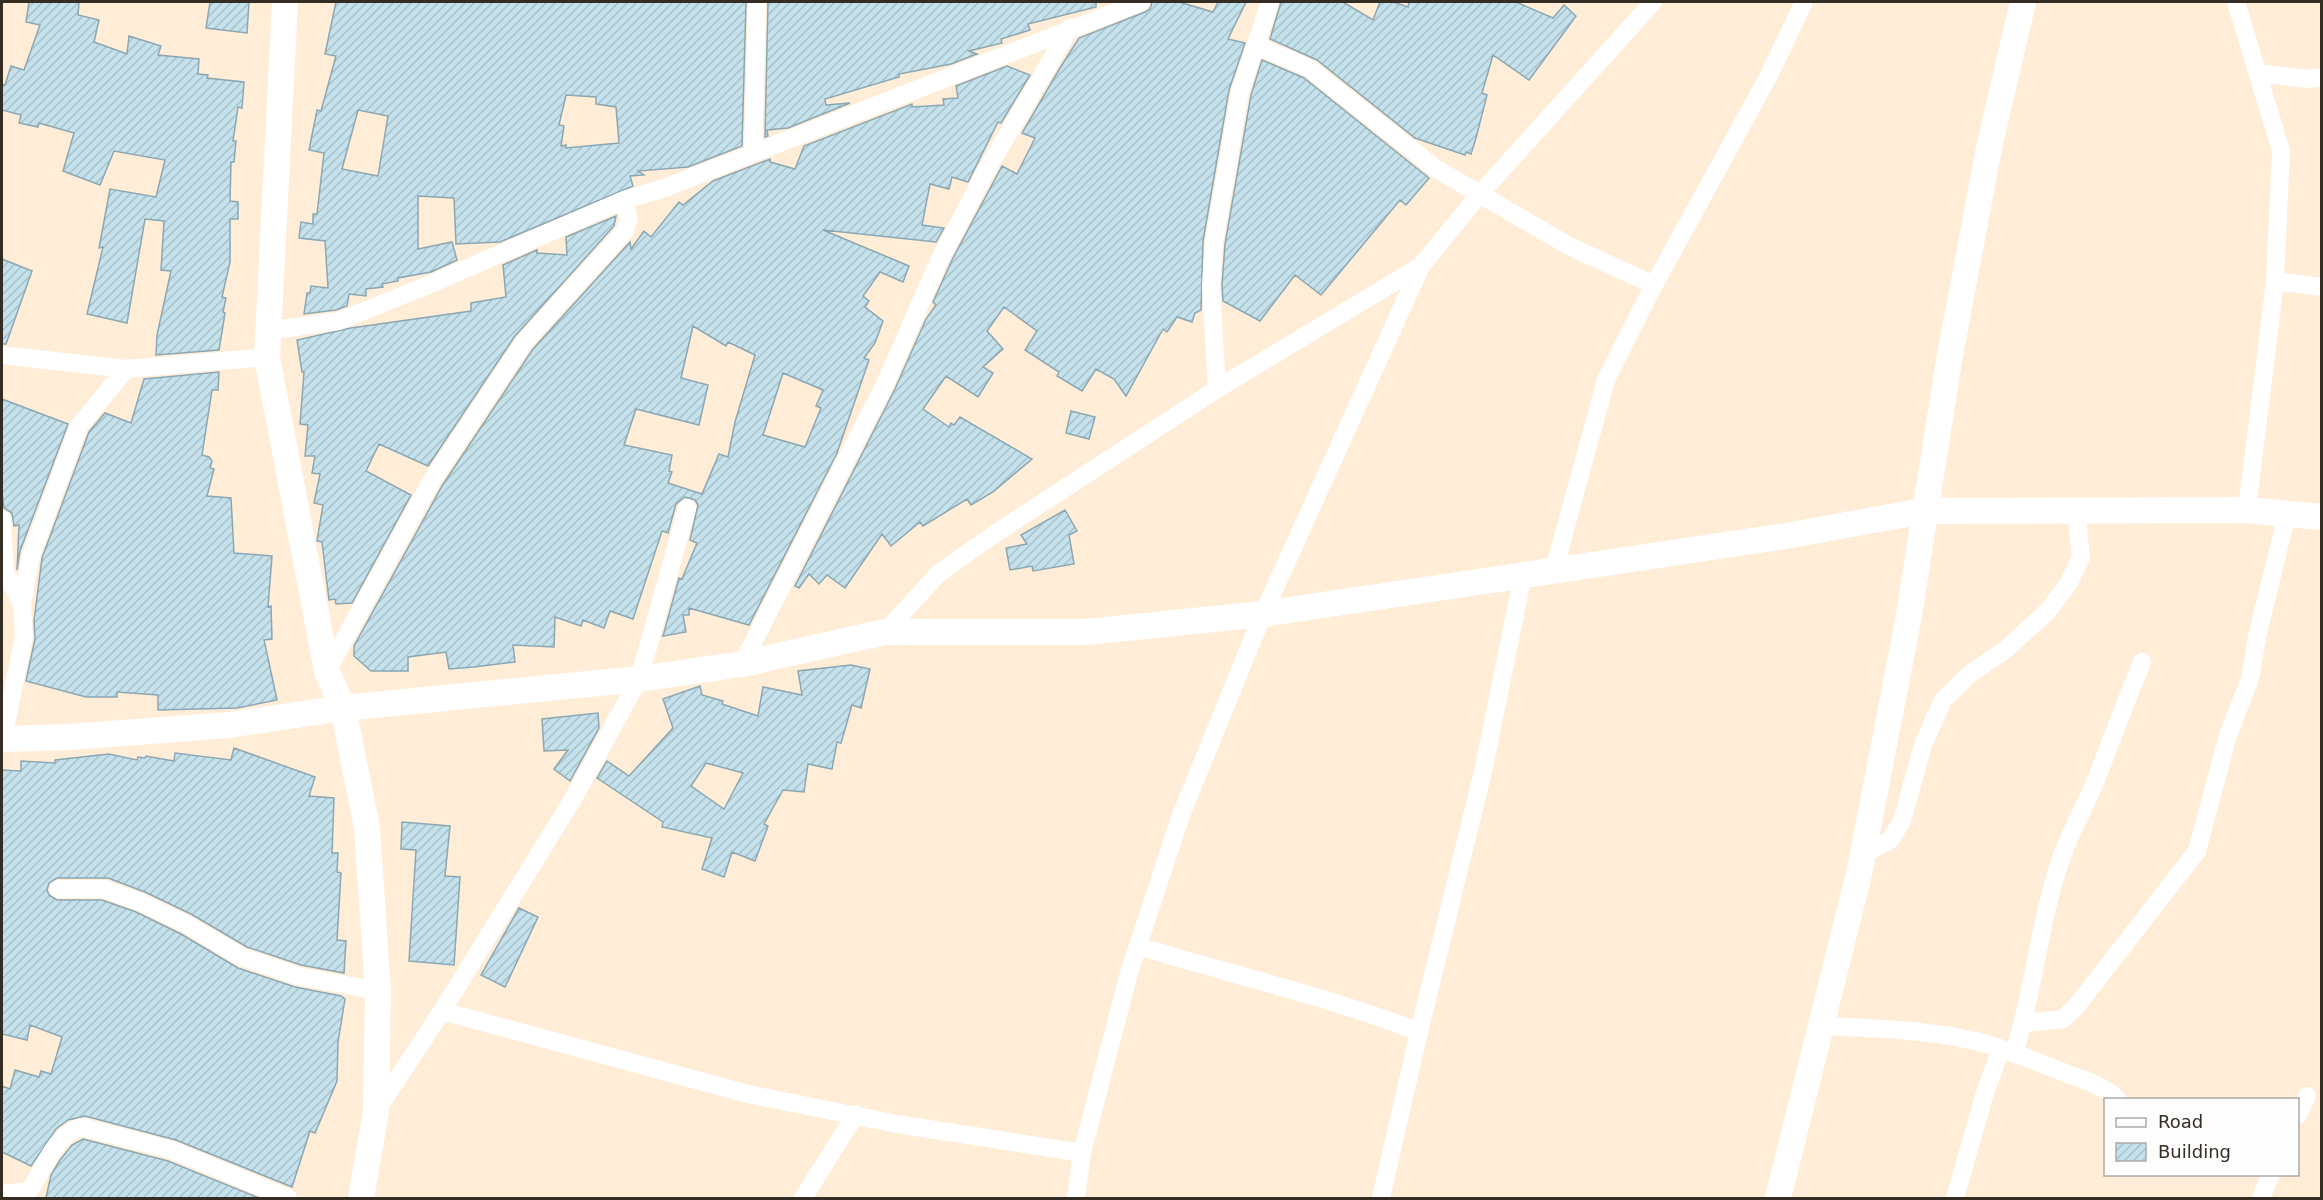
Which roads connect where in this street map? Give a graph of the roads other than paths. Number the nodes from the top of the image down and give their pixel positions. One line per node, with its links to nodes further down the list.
1 (285, 2): 20 (street)
2 (757, 2): 13 (street)
3 (1141, 2): 9 (street)
4 (1270, 2): 10 (street)
5 (1653, 2): 14 (street)
6 (1804, 2): 18 (street)
7 (2023, 2): 27 (street)
8 (2236, 2): 11 (street)
9 (1071, 28): 13 (street); 38 (street)
10 (1256, 44): 14 (street); 24 (street)
11 (2258, 73): 12 (street); 17 (street)
12 (2322, 77)
13 (753, 153): 15 (street)
14 (1479, 195): 16 (street); 18 (street)
15 (624, 200): 20 (street); 39 (street)
16 (1421, 266): 24 (street); 35 (street)
17 (2275, 281): 19 (street); 26 (street)
18 (1654, 285): 32 (street)
19 (2322, 287)
20 (266, 331): 22 (street)
21 (2, 355): 23 (street)
22 (267, 357): 23 (street); 39 (street)
23 (126, 369): 34 (street)
24 (1216, 389): 36 (street)
25 (687, 508): 40 (street)
26 (2247, 510): 28 (street); 29 (street)
27 (1923, 511): 28 (street); 32 (street); 43 (street)
28 (2076, 511): 43 (street)
29 (2287, 514): 30 (street); 48 (street)
30 (2322, 517)
31 (2, 519): 34 (street)
32 (1554, 570): 33 (street)
33 (1523, 575): 35 (street); 50 (street)
34 (22, 604): 42 (street)
35 (1263, 614): 36 (street); 45 (street)
36 (885, 632): 38 (street)
37 (2142, 662): 48 (street)
38 (742, 664): 40 (street)
39 (327, 671): 41 (street)
40 (639, 679): 41 (street); 47 (street)
41 (343, 708): 42 (street); 46 (street)
42 (2, 740)
43 (1862, 855): 49 (street)
44 (58, 890): 46 (street)
45 (1138, 946): 50 (street); 57 (street)
46 (378, 992): 54 (street)
47 (442, 1011): 54 (street); 56 (street)
48 (2024, 1023): 51 (street)
49 (1821, 1026): 51 (street); 65 (street)
50 (1419, 1032): 64 (street)
51 (2008, 1051): 53 (street); 66 (street)
52 (2307, 1096): 55 (street)
53 (2116, 1098)
54 (376, 1112): 61 (street)
55 (2299, 1113)
56 (856, 1114): 57 (street); 62 (street)
57 (1082, 1153): 63 (street)
58 (2270, 1176): 67 (street)
59 (2, 1194): 60 (street)
60 (288, 1198)
61 (361, 1198)
62 (803, 1198)
63 (1076, 1198)
64 (1381, 1198)
65 (1778, 1198)
66 (1955, 1198)
67 (2261, 1198)

